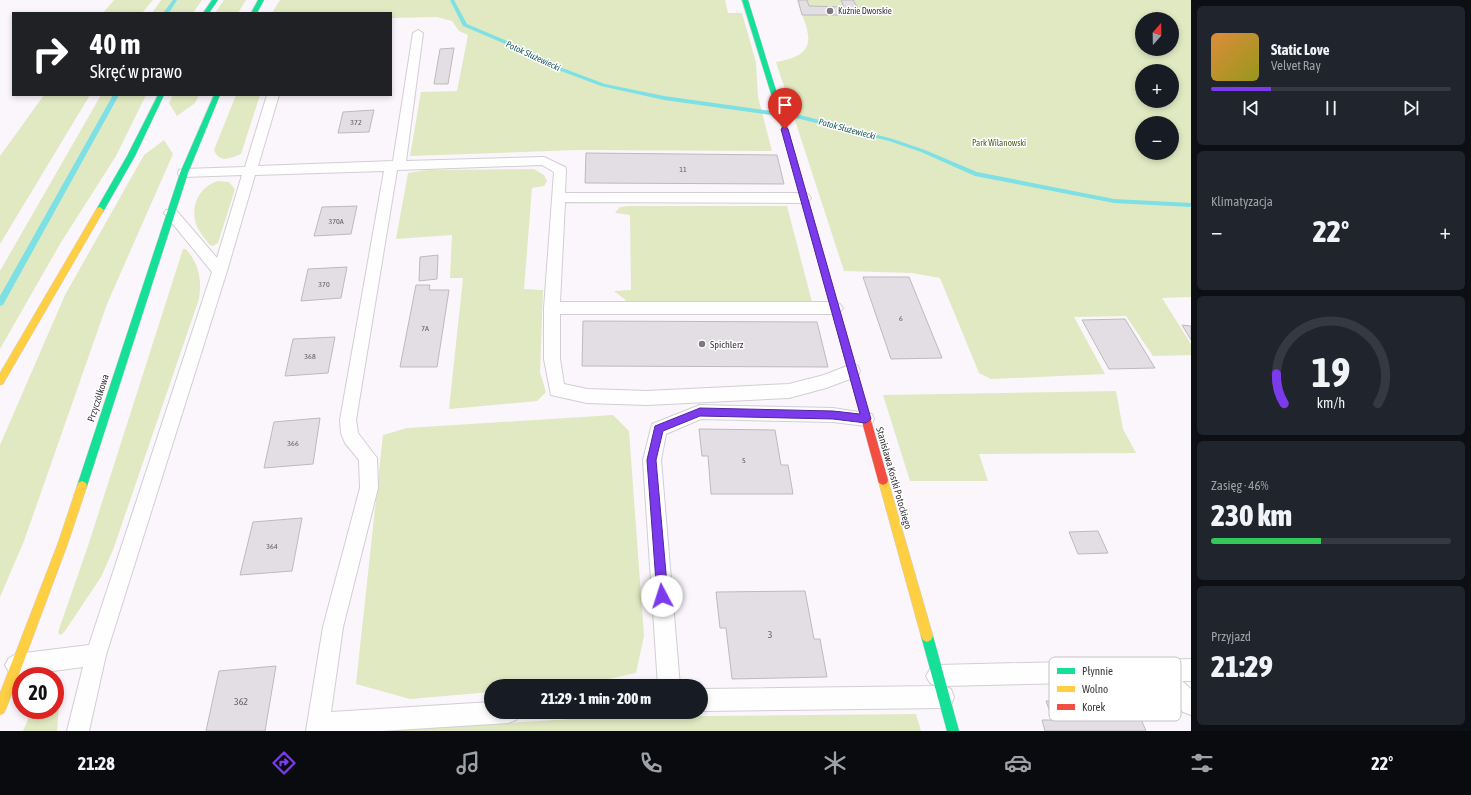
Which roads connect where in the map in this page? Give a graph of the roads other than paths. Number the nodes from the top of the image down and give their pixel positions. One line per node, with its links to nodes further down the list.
1 (215, 0): 4 (main road)
2 (261, 0): 5 (main road)
3 (745, 0): 14 (main road, Stanisława Kostki Potockiego)
4 (207, 12)
5 (255, 12)
6 (418, 33): 10 (lane)
7 (161, 96): 20 (main road)
8 (217, 96): 12 (main road, Przyczółkowa)
9 (273, 96): 11 (lane)
10 (395, 165): 11 (lane); 13 (lane); 35 (lane)
11 (250, 170): 12 (lane); 16 (lane)
12 (184, 173): 15 (main road, Przyczółkowa)
13 (558, 197): 14 (lane); 17 (lane)
14 (804, 198): 18 (main road, Stanisława Kostki Potockiego)
15 (170, 213): 16 (lane); 23 (main road, Przyczółkowa)
16 (220, 271): 22 (lane)
17 (552, 308): 18 (lane); 19 (lane)
18 (835, 308): 19 (main road, Stanisława Kostki Potockiego)
19 (852, 371): 21 (main road, Stanisława Kostki Potockiego)
20 (0, 381)
21 (866, 419): 27 (main road, Stanisława Kostki Potockiego); 28 (lane)
22 (96, 655): 23 (lane); 36 (lane)
23 (16, 665): 33 (main road, Przyczółkowa)
24 (1181, 670): 25 (lane)
25 (1191, 670)
26 (1049, 673): 27 (lane)
27 (937, 676): 30 (main road, Stanisława Kostki Potockiego)
28 (668, 679)
29 (1181, 694): 32 (lane)
30 (943, 697): 31 (lane); 37 (main road, Stanisława Kostki Potockiego)
31 (708, 700)
32 (1191, 704)
33 (0, 708)
34 (484, 714): 35 (lane)
35 (318, 728)
36 (78, 731)
37 (953, 731)

